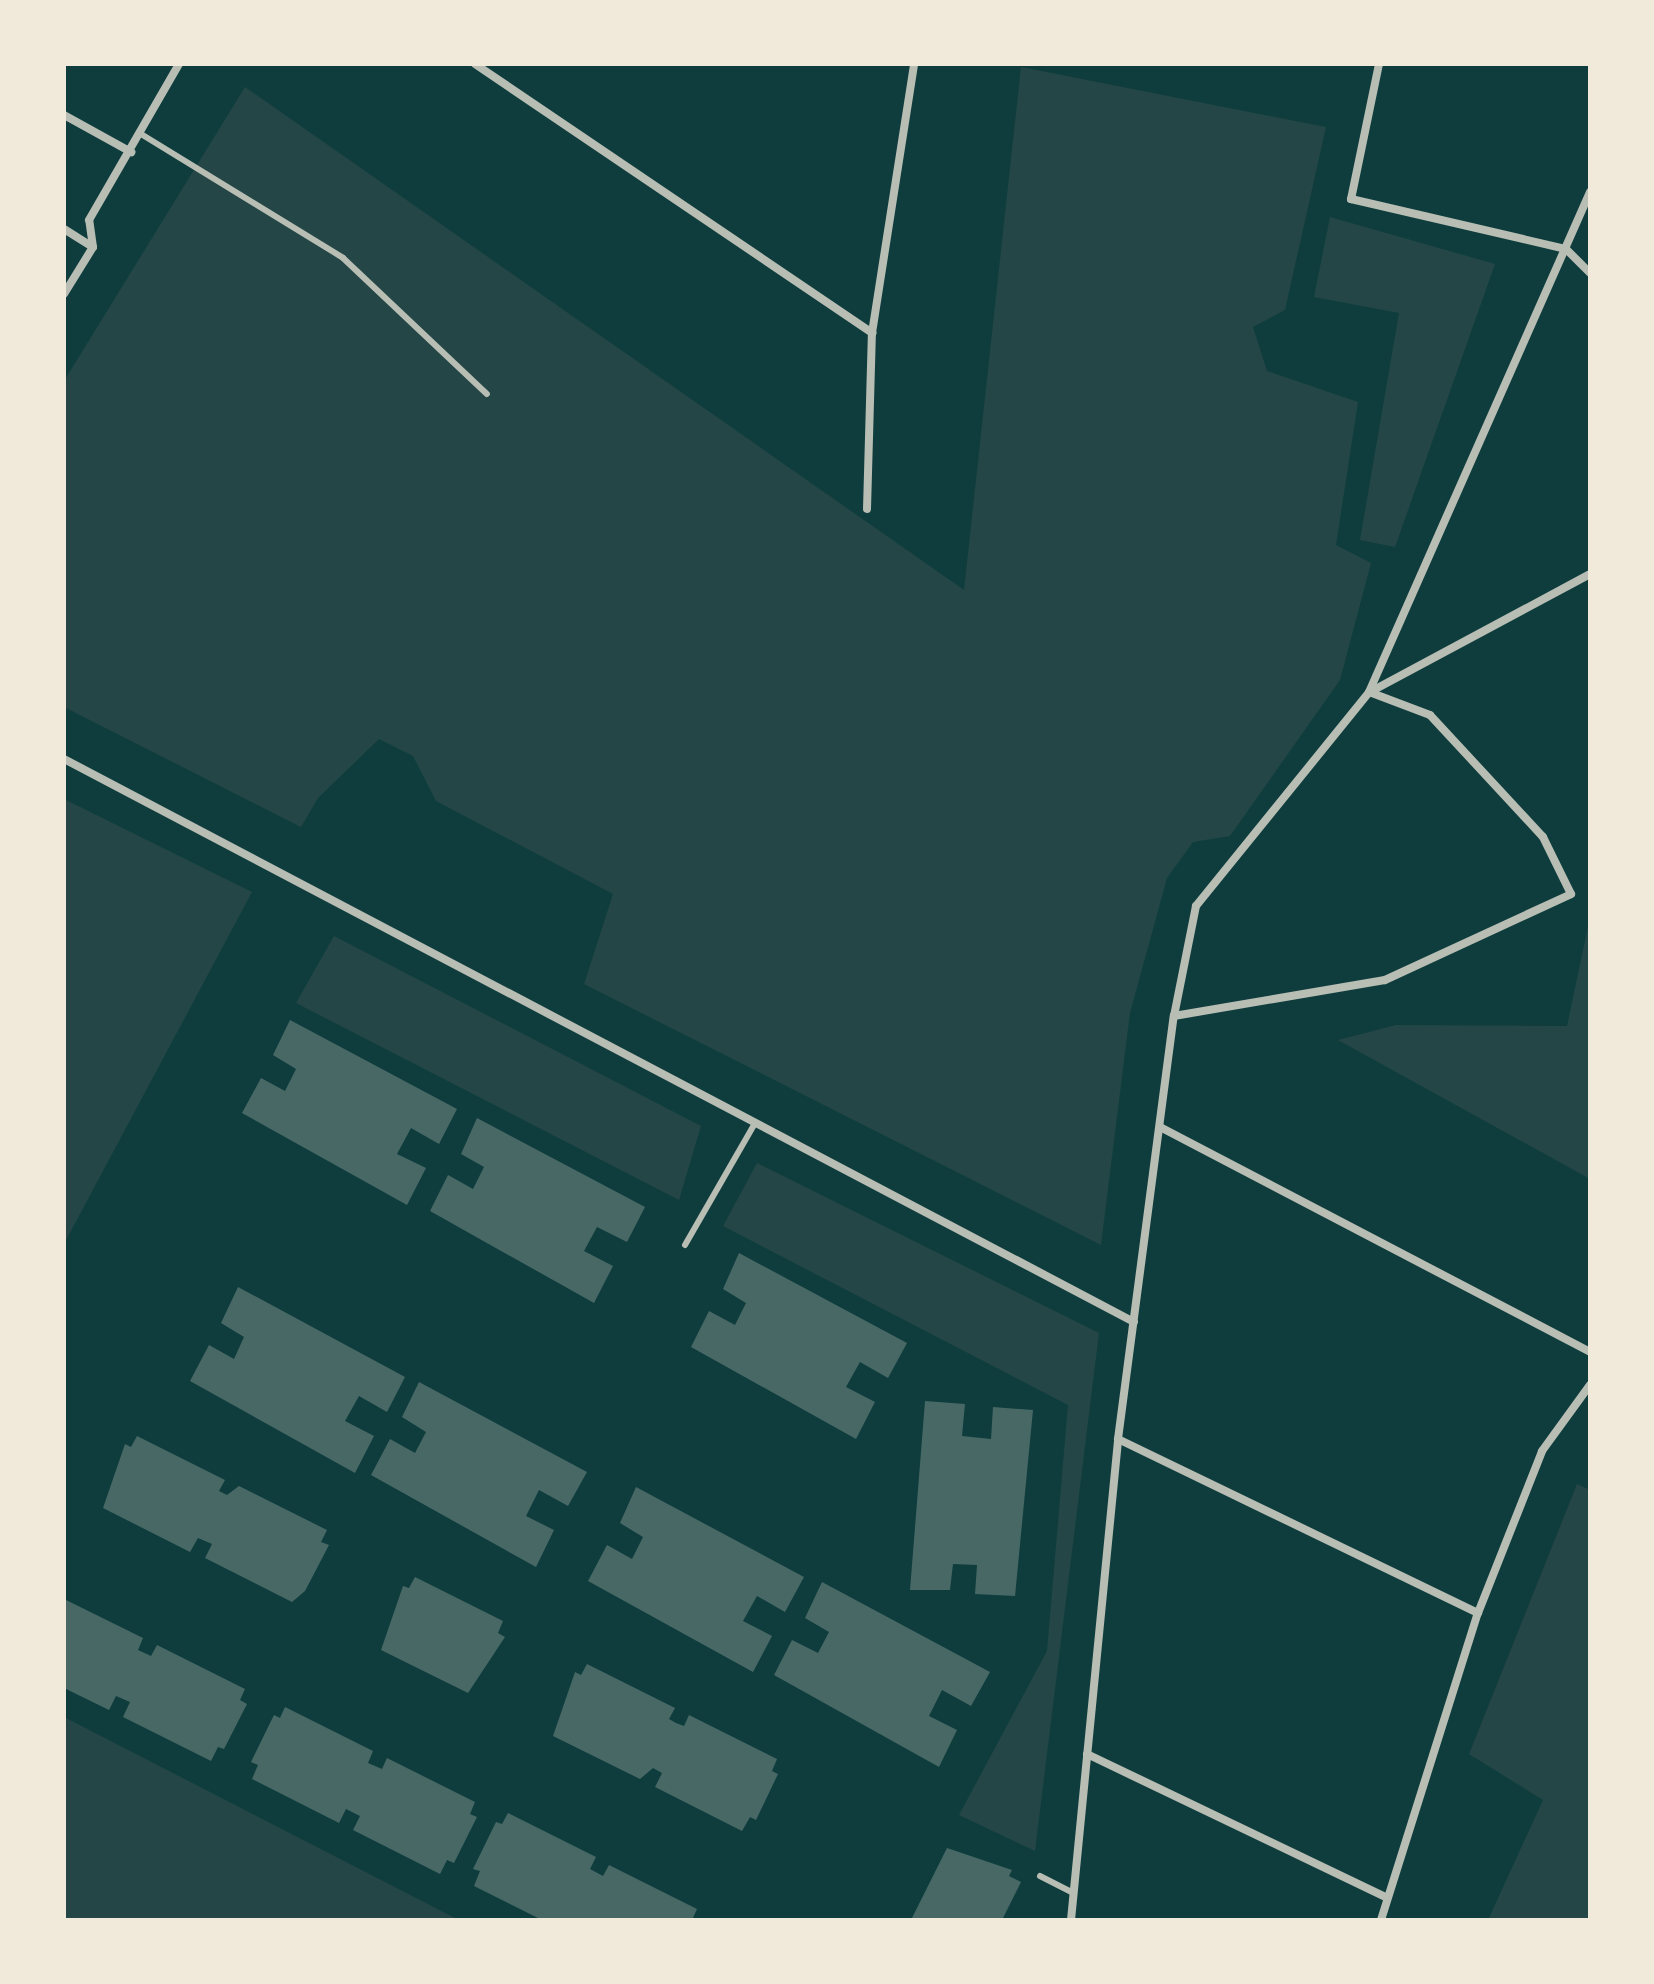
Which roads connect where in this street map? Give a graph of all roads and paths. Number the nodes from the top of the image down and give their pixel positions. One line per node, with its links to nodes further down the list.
1 (179, 64): 6 (street)
2 (475, 64): 14 (street)
3 (914, 64): 14 (street)
4 (1379, 64): 11 (street)
5 (64, 115): 7 (street)
6 (141, 134): 7 (street); 15 (lane)
7 (131, 152): 10 (street)
8 (1590, 192): 11 (street)
9 (64, 229): 10 (street)
10 (93, 247): 13 (street)
11 (1566, 249): 12 (street); 18 (street)
12 (1590, 273)
13 (64, 294)
14 (872, 333): 16 (street)
15 (487, 394)
16 (867, 509)
17 (1590, 574): 18 (street)
18 (1369, 692): 20 (street); 20 (street)
19 (64, 759): 21 (street)
20 (1174, 1016): 22 (street)
21 (754, 1125): 23 (lane); 24 (street)
22 (1160, 1127): 24 (street); 25 (street)
23 (685, 1245)
24 (1134, 1322): 27 (street)
25 (1590, 1352)
26 (1590, 1385): 28 (street)
27 (1118, 1439): 28 (street); 29 (street)
28 (1478, 1613): 32 (street)
29 (1087, 1754): 31 (street); 32 (street)
30 (1040, 1876): 31 (lane)
31 (1074, 1893): 33 (street)
32 (1387, 1898): 34 (street)
33 (1071, 1920)
34 (1381, 1920)

